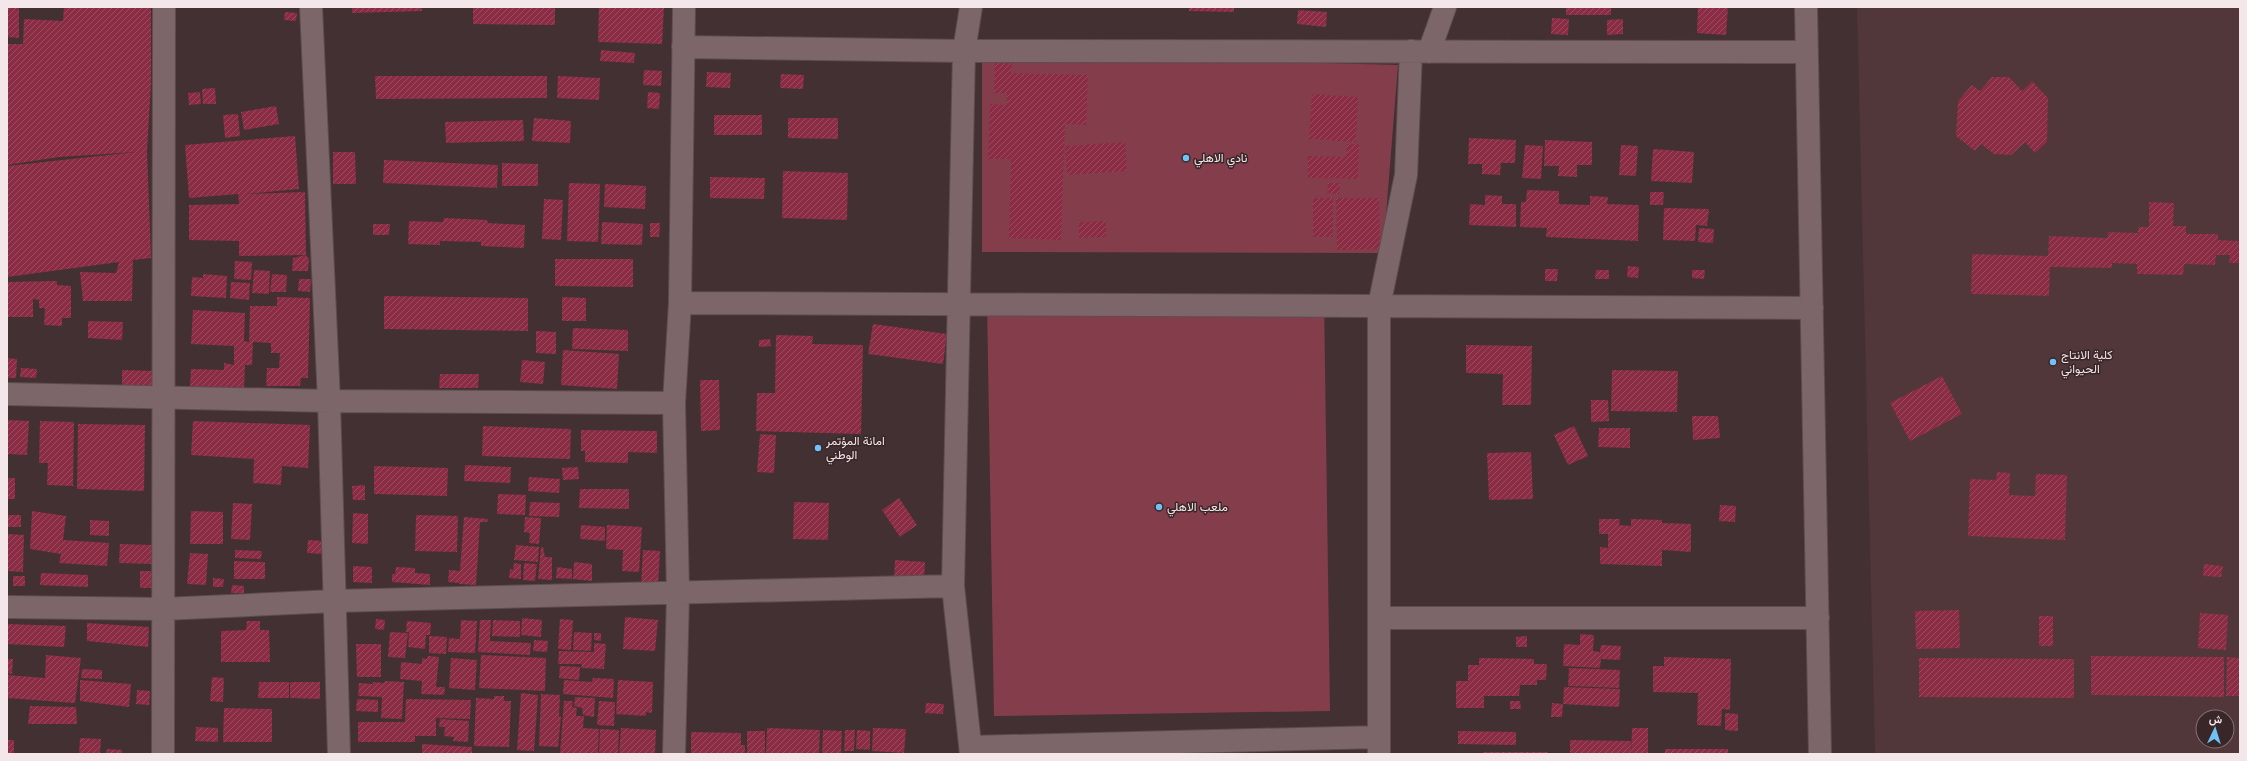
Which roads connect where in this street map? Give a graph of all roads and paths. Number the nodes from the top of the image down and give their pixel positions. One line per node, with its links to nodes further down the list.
1 (164, 7): 16 (street)
2 (311, 7): 17 (street)
3 (684, 7): 7 (street)
4 (971, 7): 8 (street)
5 (1445, 7): 9 (street)
6 (1806, 7): 10 (street)
7 (683, 47): 8 (street); 11 (street)
8 (964, 50): 9 (street); 12 (street)
9 (1420, 52): 10 (street); 13 (street)
10 (1807, 52): 14 (street)
11 (680, 303): 12 (street); 18 (street)
12 (958, 305): 13 (street); 19 (street)
13 (1379, 306): 14 (street); 24 (street)
14 (1812, 308): 25 (street)
15 (7, 394): 16 (street)
16 (164, 396): 17 (street); 23 (street)
17 (329, 401): 18 (street); 21 (street)
18 (674, 403): 20 (street)
19 (953, 586): 20 (street); 27 (street)
20 (678, 594): 21 (street); 30 (street)
21 (334, 601): 23 (street); 29 (street)
22 (7, 607): 23 (street)
23 (163, 609): 28 (street)
24 (1379, 618): 25 (street); 26 (street)
25 (1818, 618): 31 (street)
26 (1379, 746): 27 (street)
27 (971, 750)
28 (163, 754)
29 (339, 754)
30 (674, 754)
31 (1820, 754)

